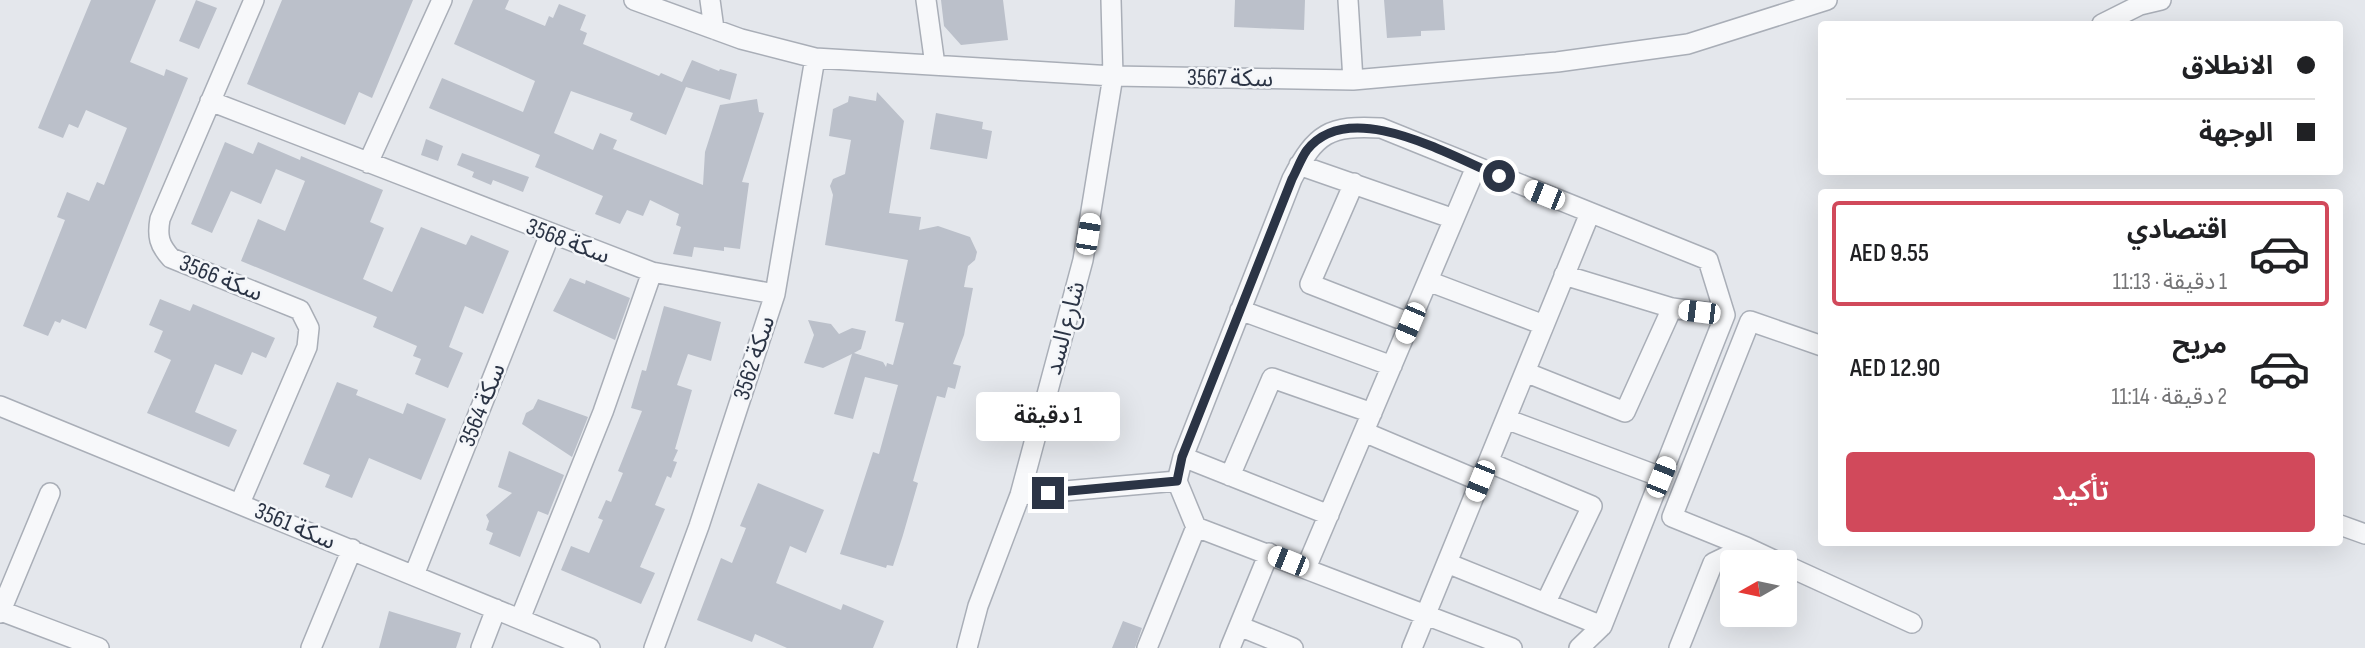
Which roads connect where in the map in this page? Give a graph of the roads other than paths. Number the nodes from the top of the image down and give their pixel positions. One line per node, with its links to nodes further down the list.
1 (254, 0): 16 (street, سكة 3566)
2 (442, 0): 17 (street)
3 (634, 0): 11 (street, سكة 3567)
4 (710, 0): 11 (street)
5 (926, 0): 13 (street)
6 (1111, 0): 14 (street, شارع السد)
7 (1348, 0): 15 (street)
8 (1827, 0): 15 (street, سكة 3567)
9 (2161, 0): 10 (street)
10 (2108, 21)
11 (714, 29): 12 (street, سكة 3567)
12 (815, 58): 13 (street, سكة 3567); 27 (street, سكة 3562)
13 (935, 65): 14 (street, سكة 3567)
14 (1113, 76): 15 (street, سكة 3567); 47 (street, شارع السد)
15 (1353, 80)
16 (210, 102): 17 (street, سكة 3568); 48 (street, سكة 3566)
17 (368, 163): 23 (street, سكة 3568)
18 (1299, 165): 19 (street); 20 (street); 29 (street)
19 (1476, 167): 21 (street); 22 (street)
20 (1354, 183): 22 (street); 31 (street)
21 (1590, 214): 25 (street); 30 (street)
22 (1454, 219): 26 (street)
23 (550, 234): 24 (street, سكة 3568); 60 (street, سكة 3564)
24 (652, 272): 27 (street, سكة 3568); 66 (street)
25 (1564, 275): 28 (street); 32 (street)
26 (1428, 281): 31 (street); 32 (street)
27 (775, 294): 74 (street, سكة 3562)
28 (1672, 308): 30 (street); 35 (street)
29 (1240, 310): 34 (street); 40 (street)
30 (1725, 315): 43 (street)
31 (1410, 323): 34 (street)
32 (1544, 325): 35 (street)
33 (1818, 345): 53 (street)
34 (1392, 366): 37 (street)
35 (1525, 372): 38 (street)
36 (0, 406): 48 (street, سكة 3561)
37 (1372, 413): 39 (street); 42 (street)
38 (1506, 419): 41 (street); 43 (street)
39 (1364, 432): 45 (street); 49 (street)
40 (1182, 457): 42 (street); 44 (street)
41 (1488, 462): 45 (street); 61 (street)
42 (1230, 476): 49 (street)
43 (1661, 477): 69 (street)
44 (1177, 481): 47 (street); 50 (street)
45 (1480, 481): 57 (street)
46 (50, 494): 64 (street)
47 (1020, 495): 62 (street, شارع السد)
48 (240, 503): 54 (street, سكة 3561)
49 (1329, 515): 58 (street)
50 (1195, 527): 56 (street); 77 (street)
51 (2343, 527): 52 (street)
52 (2365, 534)
53 (1746, 547): 55 (street); 83 (street)
54 (352, 549): 60 (street, سكة 3561); 71 (street)
55 (1752, 550)
56 (1269, 553): 58 (street); 68 (street)
57 (1447, 563): 61 (street); 65 (street)
58 (1306, 568): 65 (street)
59 (1797, 570): 67 (street)
60 (414, 575): 63 (street, سكة 3561)
61 (1546, 602): 69 (street)
62 (978, 606): 75 (street, شارع السد); 76 (street, شارع السد)
63 (496, 609): 66 (street, سكة 3561); 72 (street)
64 (1, 612): 70 (street)
65 (1425, 616): 80 (street); 81 (street)
66 (520, 619): 73 (street, سكة 3561)
67 (1912, 623)
68 (1239, 626): 78 (street); 79 (street)
69 (1602, 626): 82 (street)
70 (100, 648)
71 (311, 648)
72 (481, 648)
73 (590, 648)
74 (654, 648)
75 (953, 648)
76 (967, 648)
77 (1147, 648)
78 (1230, 648)
79 (1293, 648)
80 (1412, 648)
81 (1511, 648)
82 (1580, 648)
83 (1679, 648)

